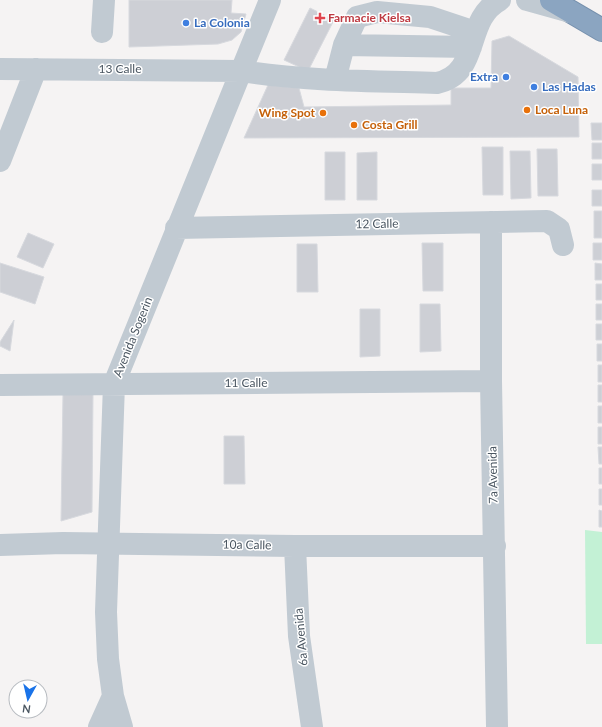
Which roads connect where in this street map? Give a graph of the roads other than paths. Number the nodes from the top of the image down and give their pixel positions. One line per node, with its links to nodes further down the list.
1 (104, 0): 9 (street)
2 (270, 0): 13 (street, Avenida Sogerin)
3 (500, 0): 7 (street, 13 Calle)
4 (526, 0): 6 (street)
5 (551, 0): 6 (highway)
6 (577, 14): 8 (highway)
7 (478, 24): 10 (street); 10 (street); 14 (street, 13 Calle)
8 (602, 30)
9 (102, 32)
10 (344, 45): 14 (street)
11 (0, 69): 12 (street, 13 Calle)
12 (36, 69): 13 (street, 13 Calle); 15 (street)
13 (241, 71): 14 (street, 13 Calle); 17 (street, Avenida Sogerin)
14 (335, 80)
15 (0, 162)
16 (492, 222): 17 (street, 12 Calle); 18 (street, 12 Calle); 19 (street, 7a Avenida)
17 (176, 228): 20 (street, Avenida Sogerin)
18 (563, 245)
19 (491, 381): 20 (street, 11 Calle); 25 (street, 7a Avenida)
20 (114, 384): 21 (street, 11 Calle); 22 (street, Avenida Sogerin)
21 (0, 385)
22 (109, 544): 23 (street, 10a Calle); 24 (street, 10a Calle); 26 (street, Avenida Sogerin)
23 (0, 545)
24 (295, 546): 25 (street, 10a Calle); 29 (street, 6a Avenida)
25 (495, 546): 30 (street, 7a Avenida)
26 (113, 696): 27 (street); 28 (street, Avenida Sogerin)
27 (99, 727)
28 (122, 727)
29 (312, 727)
30 (497, 727)

